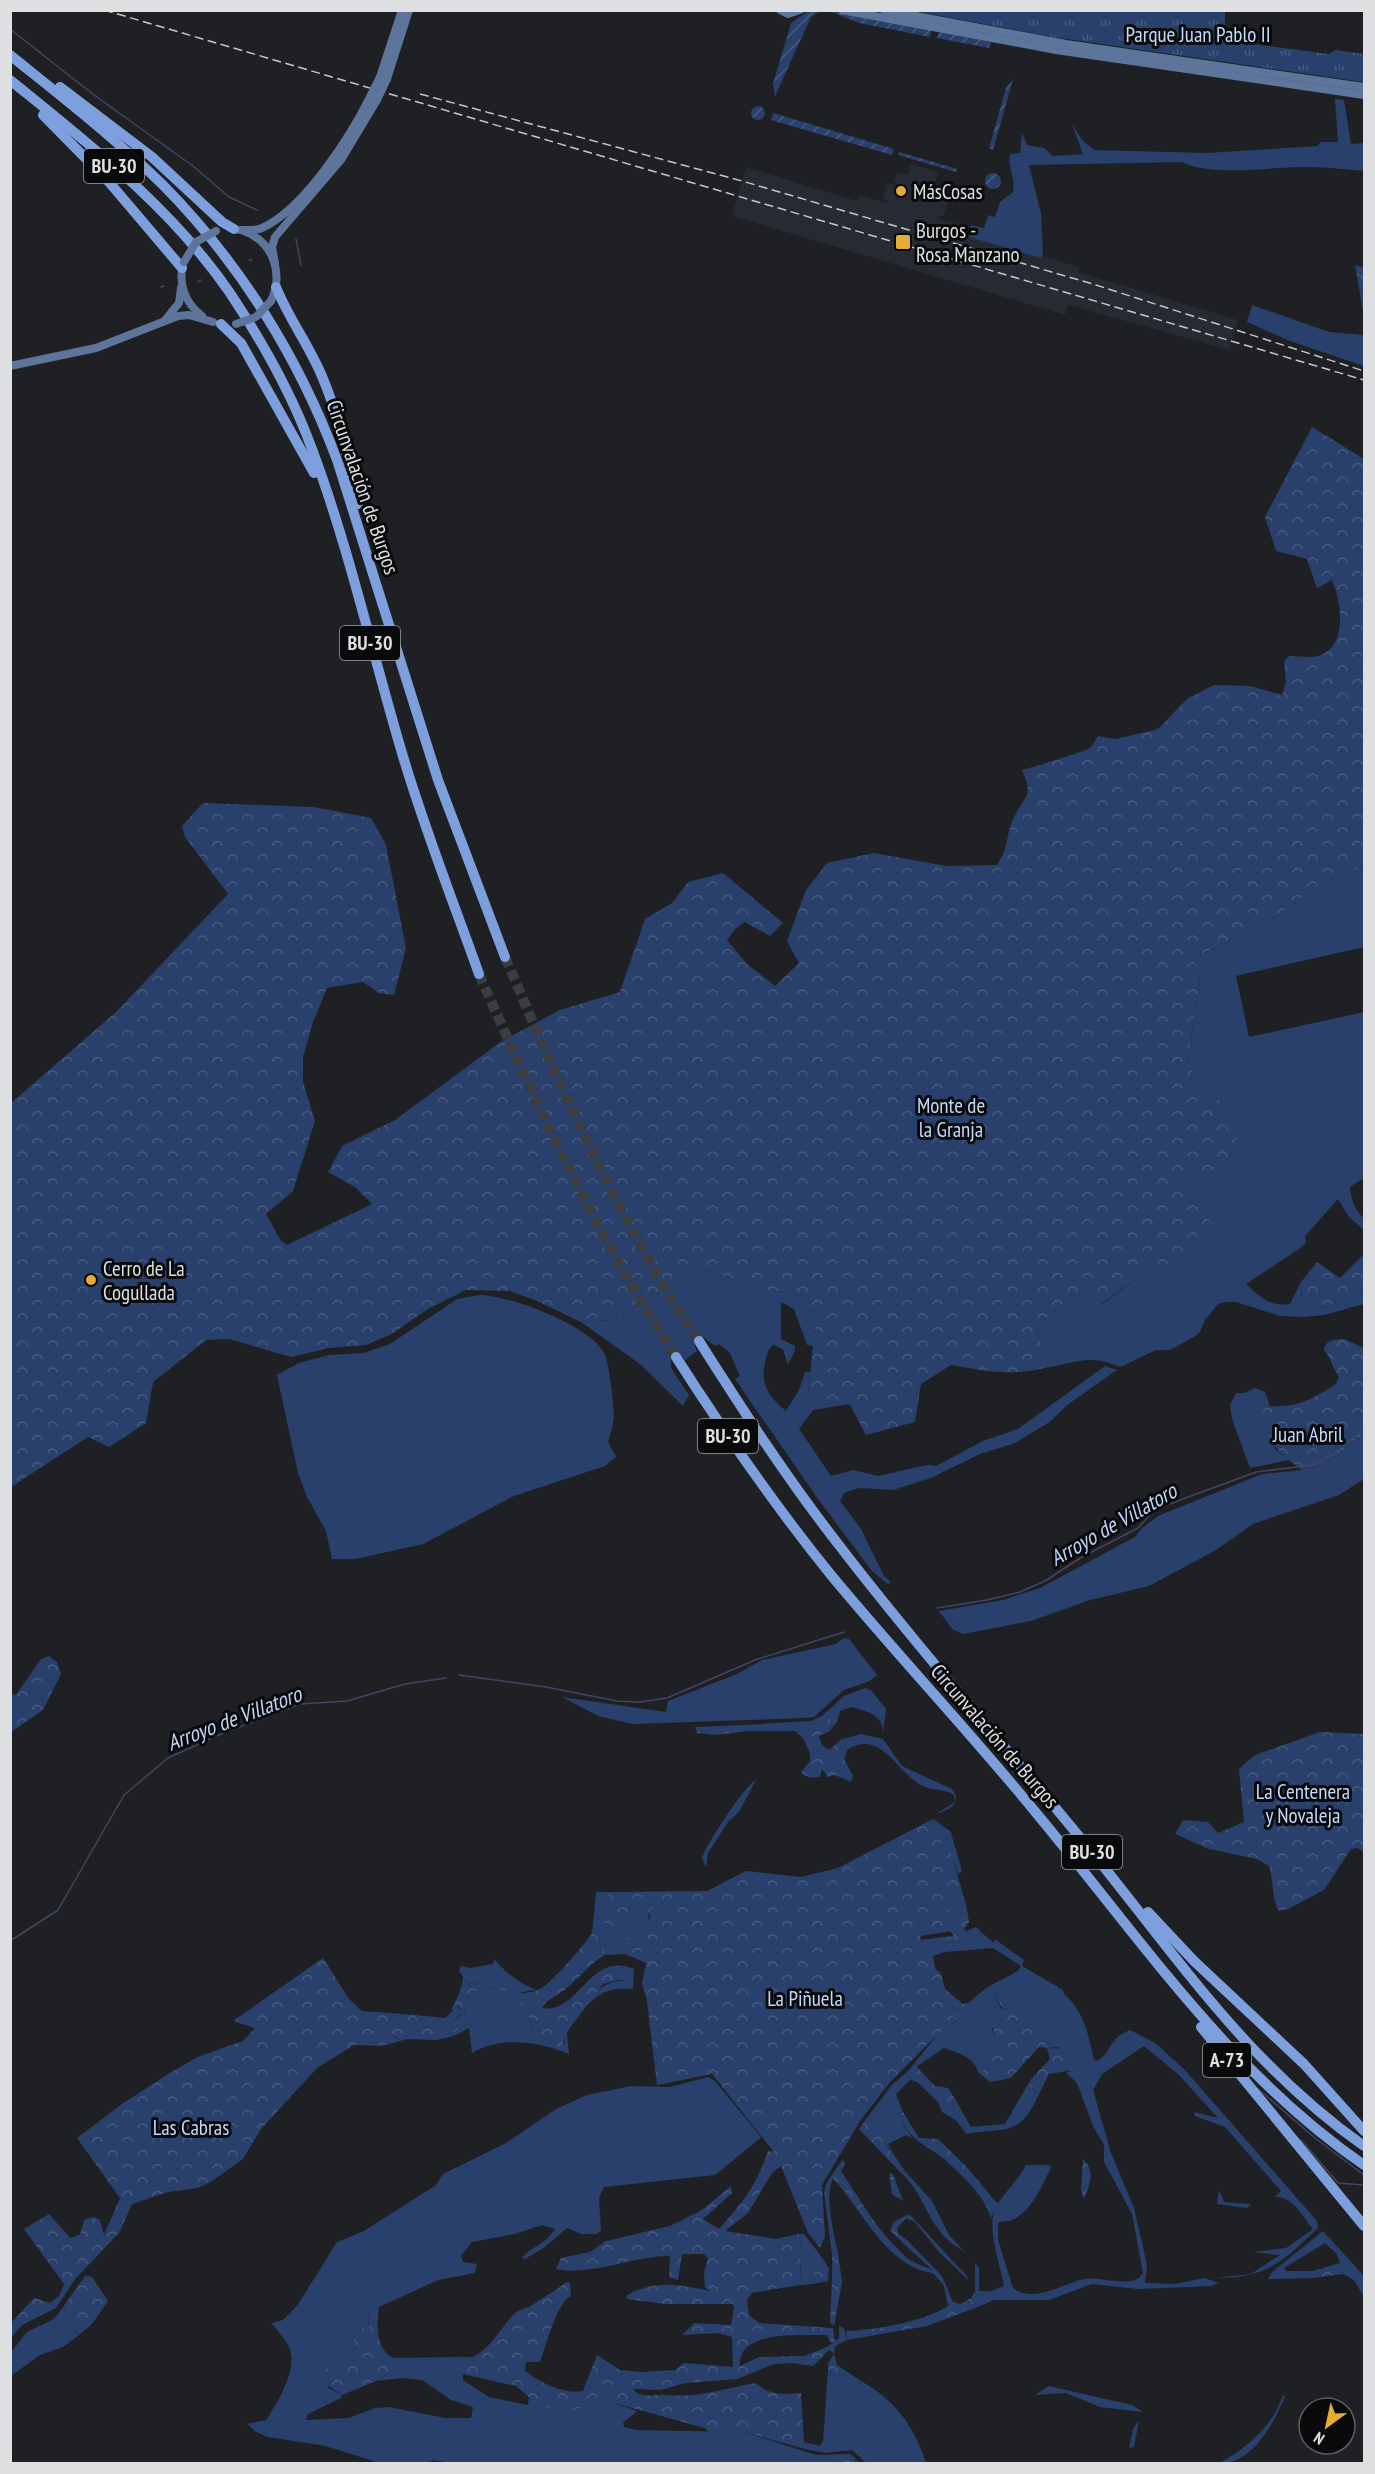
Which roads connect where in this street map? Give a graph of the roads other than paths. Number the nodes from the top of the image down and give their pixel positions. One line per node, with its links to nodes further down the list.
1 (402, 10): 9 (main road)
2 (409, 10): 9 (main road)
3 (780, 10): 4 (main road)
4 (800, 10)
5 (842, 10): 13 (main road)
6 (884, 10): 12 (main road)
7 (10, 49): 15 (highway)
8 (10, 55): 23 (highway, Circunvalación de Burgos / BU-30)
9 (383, 78): 14 (main road, bridge)
10 (10, 80): 24 (highway, Circunvalación de Burgos / BU-30)
11 (10, 85): 17 (highway)
12 (1365, 87)
13 (1365, 95)
14 (374, 99): 15 (main road); 16 (main road)
15 (237, 230): 16 (main road); 17 (main road, bridge)
16 (275, 263): 19 (main road)
17 (183, 265): 18 (main road)
18 (182, 283): 20 (main road); 21 (main road)
19 (276, 287): 21 (main road, bridge); 23 (highway)
20 (165, 320): 21 (main road); 22 (main road)
21 (217, 323): 24 (highway)
22 (10, 366)
23 (372, 571): 25 (highway, Circunvalación de Burgos / BU-30)
24 (371, 644): 26 (highway, Circunvalación de Burgos / BU-30)
25 (505, 957)
26 (479, 974)
27 (699, 1341): 29 (highway, Circunvalación de Burgos / BU-30)
28 (675, 1357): 30 (highway, Circunvalación de Burgos / BU-30)
29 (956, 1688): 31 (highway, A-73); 32 (highway, Circunvalación de Burgos / BU-30)
30 (1120, 1917): 33 (highway, Circunvalación de Burgos / BU-30); 34 (highway, A-73)
31 (1365, 2131)
32 (1365, 2146)
33 (1365, 2165)
34 (1365, 2226)

